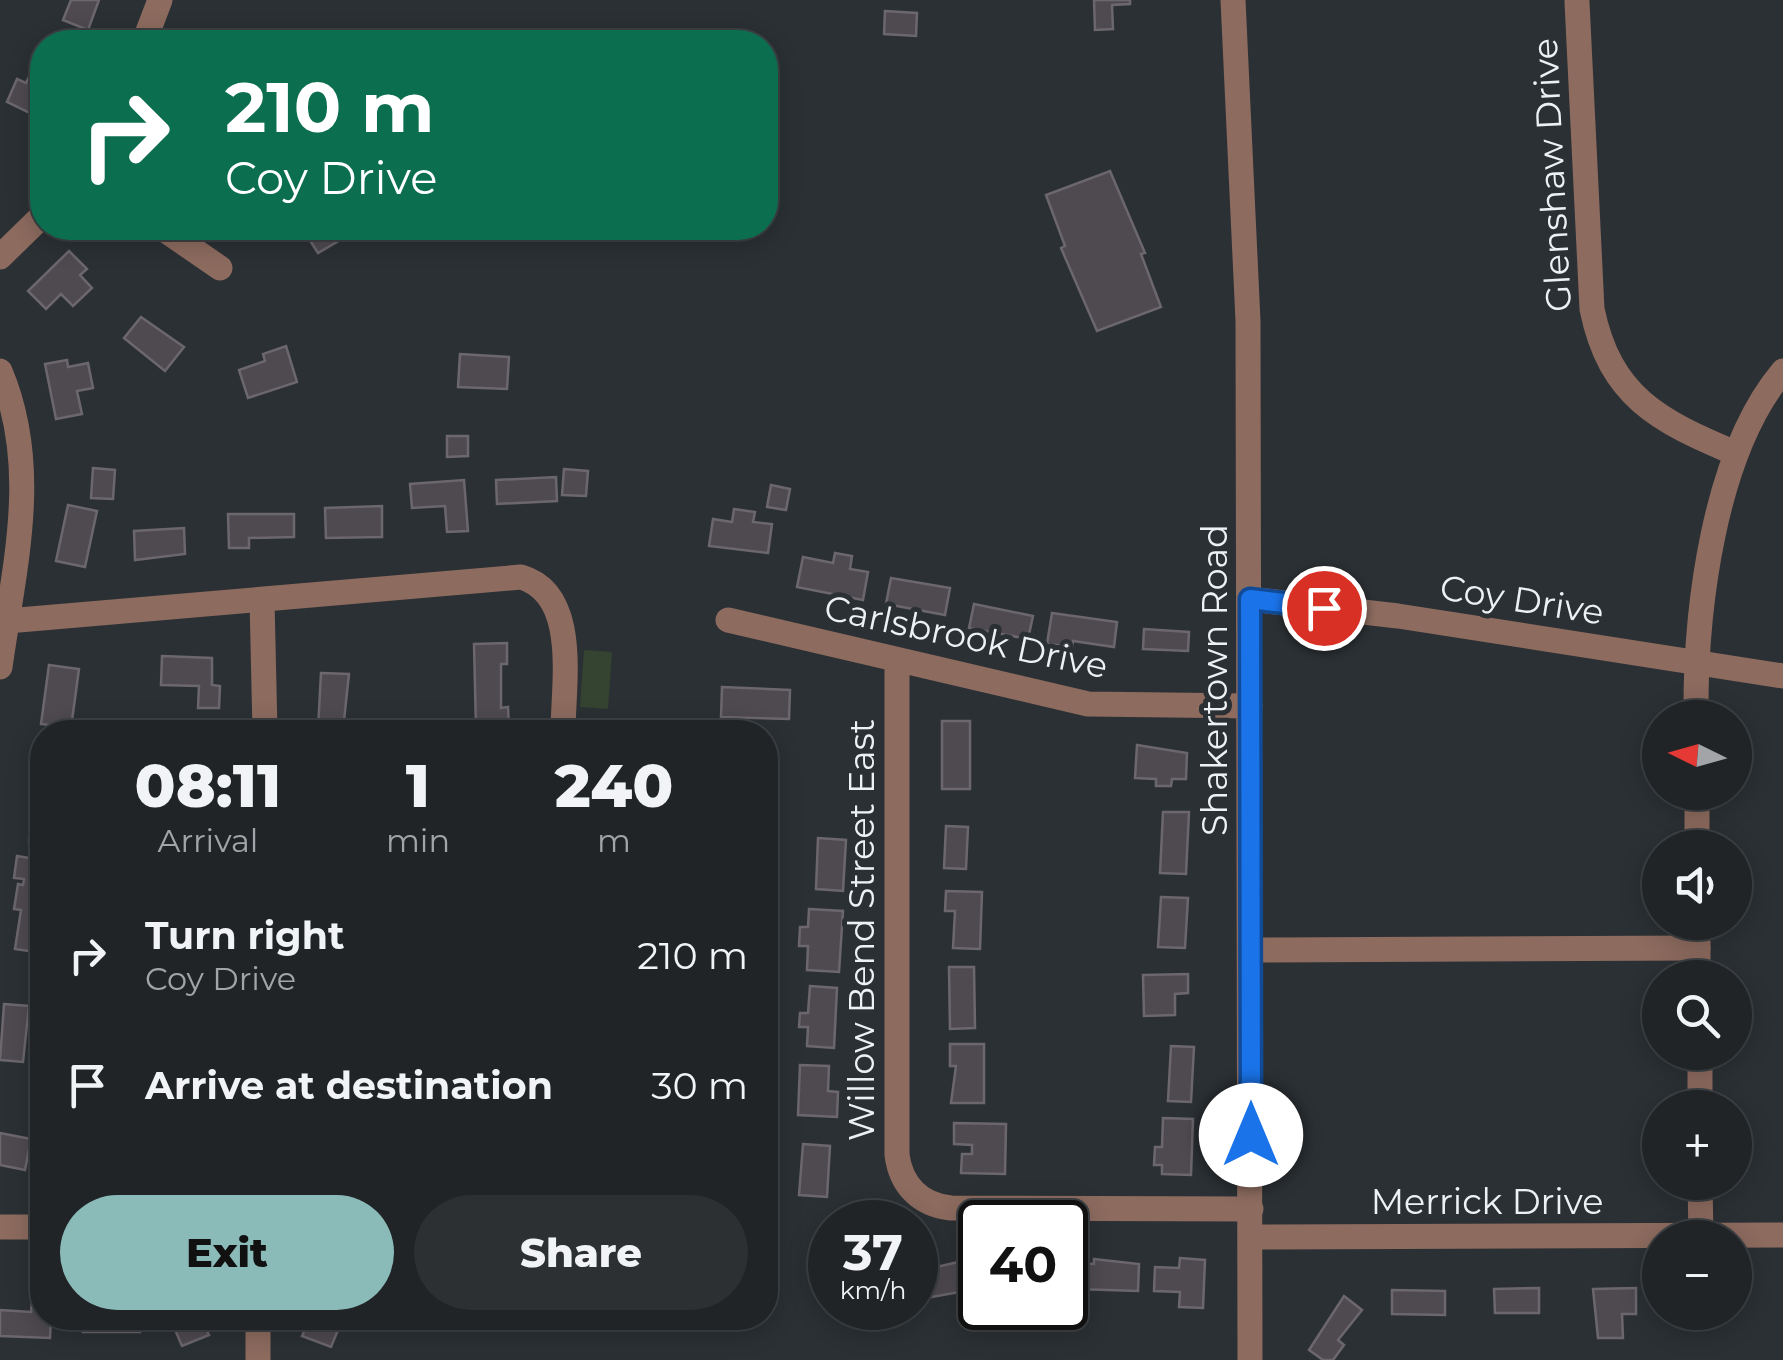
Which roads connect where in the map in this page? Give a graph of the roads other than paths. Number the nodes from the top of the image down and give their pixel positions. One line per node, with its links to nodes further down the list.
1 (160, 0): 4 (street)
2 (1233, 0): 12 (street, Shakertown Road)
3 (1577, 2): 11 (street, Glenshaw Drive)
4 (149, 30)
5 (30, 228): 7 (street)
6 (179, 240): 8 (street)
7 (0, 257)
8 (220, 268)
9 (0, 371): 15 (street)
10 (1783, 372): 11 (street)
11 (1735, 453): 17 (street)
12 (1250, 599): 17 (street, Coy Drive); 21 (street, Shakertown Road)
13 (262, 600): 15 (street); 22 (street); 23 (street)
14 (728, 620): 16 (street, Carlsbrook Drive)
15 (6, 621): 18 (street)
16 (897, 660): 21 (street, Carlsbrook Drive); 26 (street, Willow Bend Street East)
17 (1696, 663): 19 (street, Coy Drive); 20 (street)
18 (0, 667)
19 (1783, 676)
20 (1696, 700)
21 (1250, 706): 25 (street, Shakertown Road)
22 (265, 720)
23 (563, 720)
24 (1642, 937): 25 (street)
25 (1250, 950): 26 (street, Shakertown Road)
26 (1251, 1209): 32 (street, Shakertown Road)
27 (0, 1227): 28 (street)
28 (30, 1227)
29 (1752, 1235): 30 (street, Merrick Drive)
30 (1783, 1235)
31 (1642, 1236): 32 (street, Merrick Drive)
32 (1250, 1237): 35 (street, Shakertown Road)
33 (258, 1330): 34 (street)
34 (258, 1360)
35 (1250, 1360)

